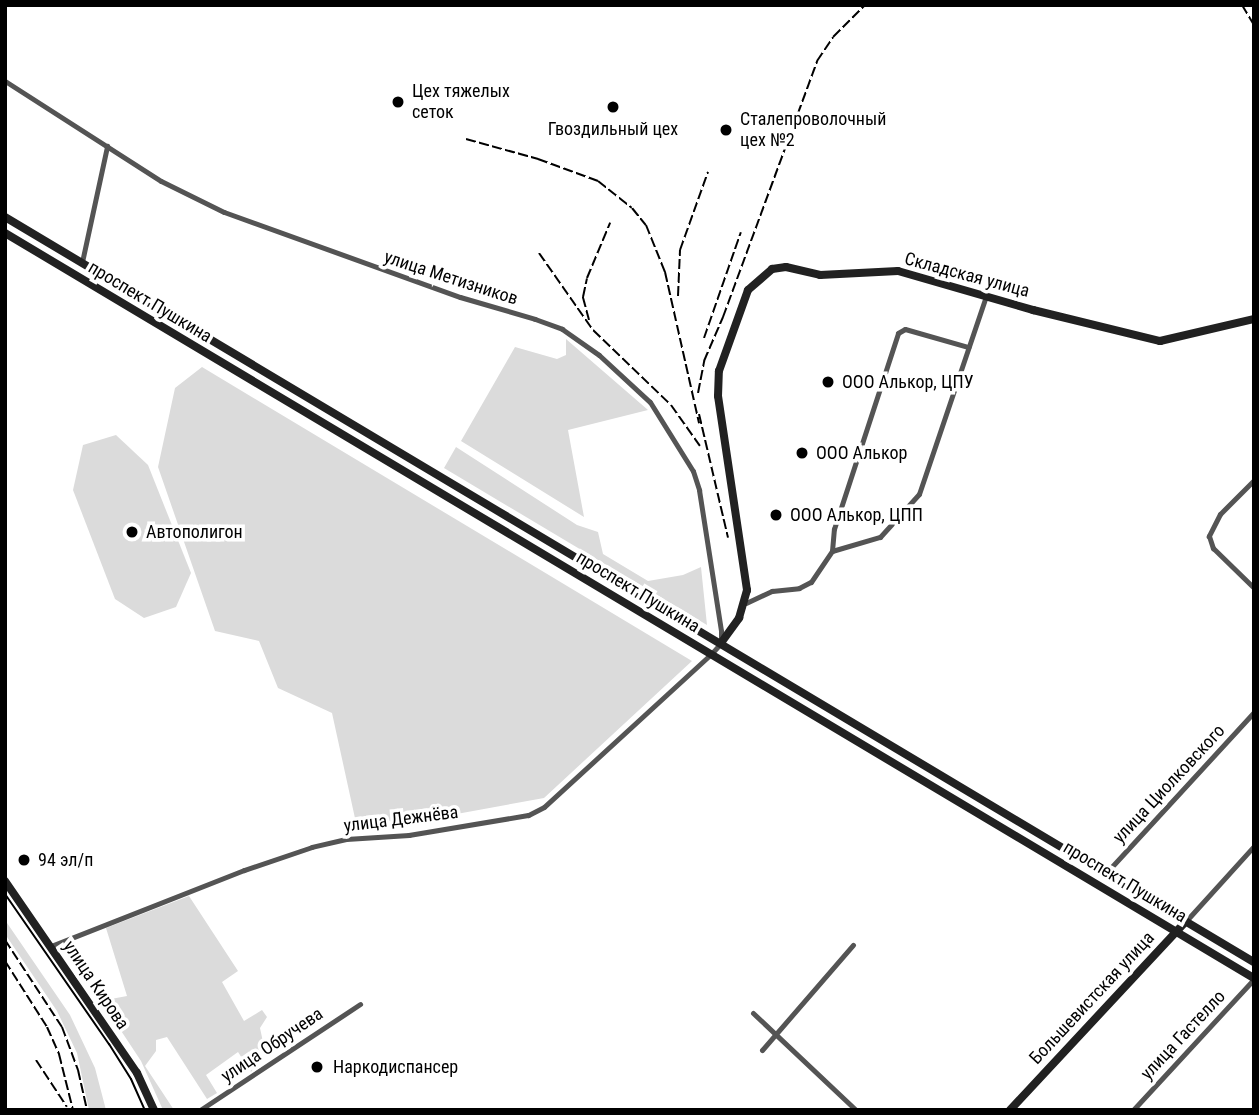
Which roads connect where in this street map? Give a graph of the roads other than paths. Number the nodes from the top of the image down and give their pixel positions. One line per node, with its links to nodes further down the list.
1 (5, 80): 2 (street, улица Метизников)
2 (107, 146): 5 (street); 17 (street, улица Метизников)
3 (5, 217): 5 (main road, проспект Пушкина)
4 (5, 233): 10 (main road, проспект Пушкина)
5 (82, 262): 8 (main road, проспект Пушкина)
6 (986, 296): 7 (main road, Складская улица); 9 (street); 16 (main road, Складская улица)
7 (1254, 319)
8 (218, 343): 10 (main road); 17 (main road, проспект Пушкина)
9 (968, 347): 12 (street); 12 (street)
10 (210, 356): 18 (main road, проспект Пушкина)
11 (1254, 480): 14 (street)
12 (832, 551): 16 (street)
13 (1254, 576): 14 (street)
14 (1247, 583): 15 (street)
15 (1254, 588)
16 (746, 603): 17 (main road)
17 (720, 643): 18 (street, улица Дежнёва); 21 (main road, проспект Пушкина)
18 (712, 654): 24 (main road, проспект Пушкина); 26 (street, улица Дежнёва)
19 (1254, 712): 21 (street, улица Циолковского)
20 (1254, 846): 23 (street, Большевистская улица)
21 (1106, 873): 23 (main road, проспект Пушкина)
22 (5, 881): 26 (main road, улица Кирова)
23 (1186, 920): 24 (main road, Большевистская улица); 27 (main road, проспект Пушкина)
24 (1176, 931): 28 (main road, проспект Пушкина); 36 (main road, Большевистская улица)
25 (853, 945): 31 (street)
26 (51, 946): 33 (main road, улица Кирова)
27 (1254, 962)
28 (1254, 979): 37 (street, улица Гастелло)
29 (360, 1004): 34 (street, улица Обручева)
30 (753, 1013): 31 (street)
31 (776, 1035): 32 (street); 35 (street)
32 (762, 1050)
33 (154, 1110)
34 (200, 1110)
35 (856, 1110)
36 (1010, 1110)
37 (1133, 1110)

